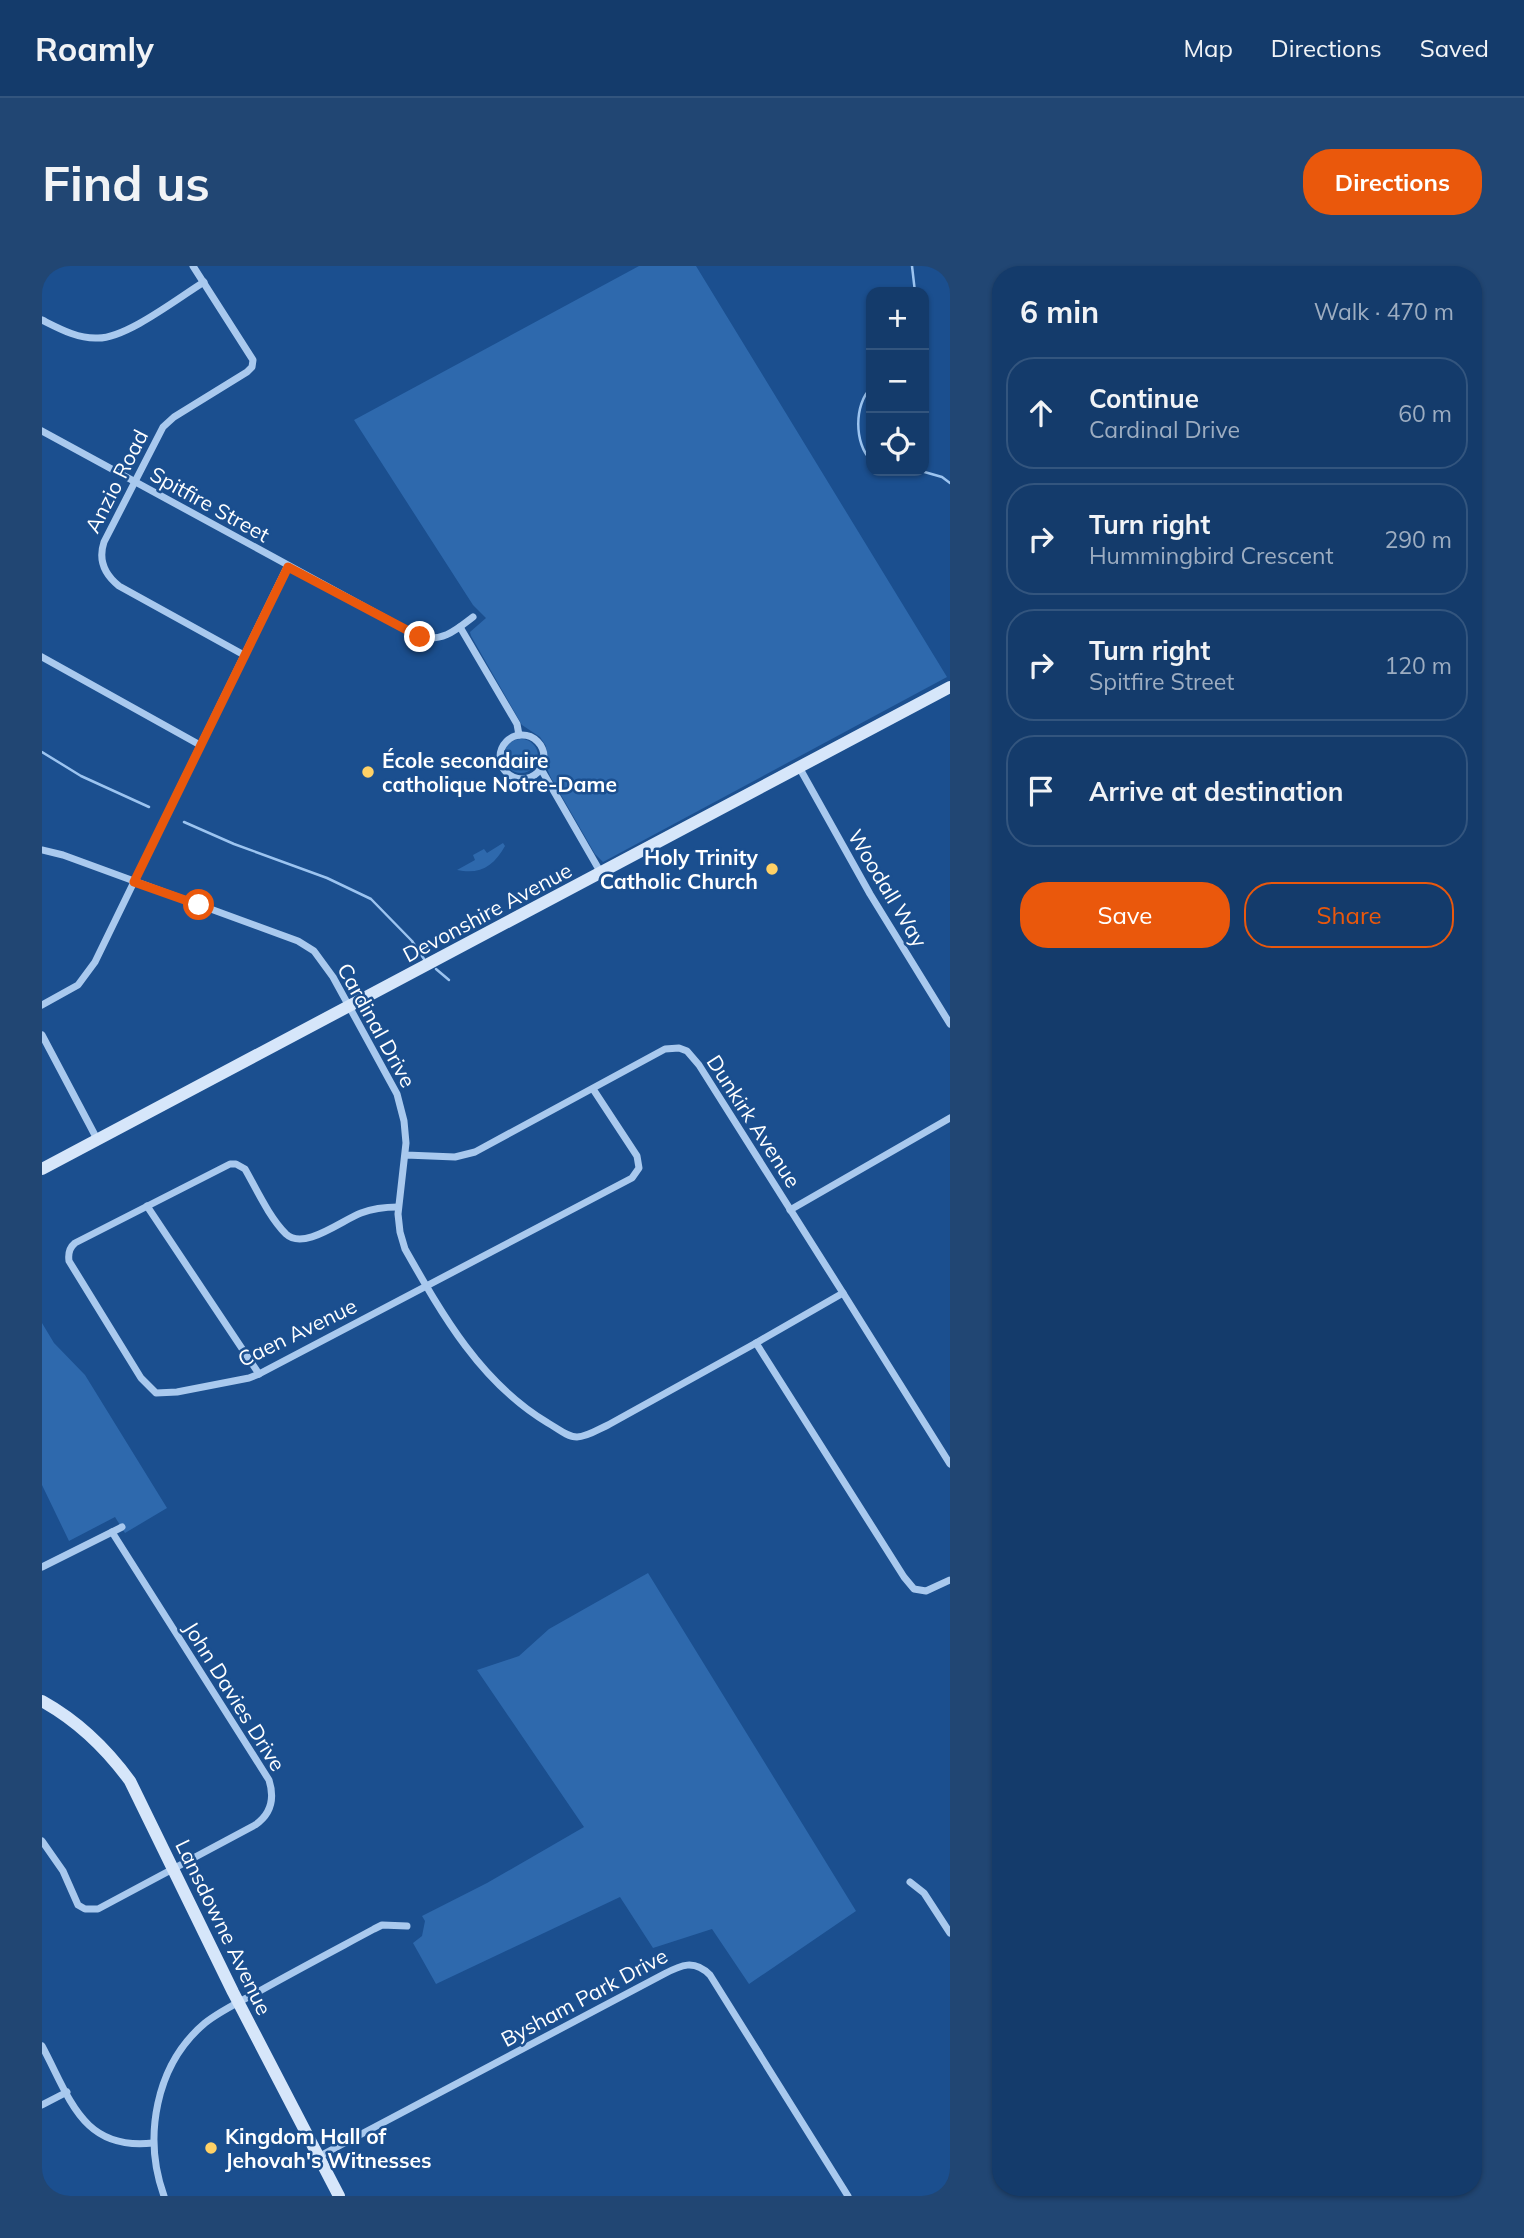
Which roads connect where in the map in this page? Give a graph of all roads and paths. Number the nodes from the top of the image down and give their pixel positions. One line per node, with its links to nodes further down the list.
1 (193, 266): 2 (street, Anzio Road)
2 (204, 282): 3 (street); 5 (street, Anzio Road)
3 (42, 320)
4 (42, 431): 5 (street, Spitfire Street)
5 (135, 482): 6 (street, Spitfire Street); 9 (street, Anzio Road)
6 (288, 567): 8 (street, Spitfire Street); 9 (street)
7 (473, 617): 8 (street, Spitfire Street)
8 (460, 627): 12 (street)
9 (244, 655): 13 (street)
10 (42, 657): 13 (street)
11 (950, 687): 14 (main road, Devonshire Avenue)
12 (519, 734): 15 (street); 15 (street)
13 (200, 745): 18 (street)
14 (799, 767): 17 (main road, Devonshire Avenue); 21 (street, Woodall Way)
15 (541, 769): 17 (street)
16 (42, 850): 18 (street, Cardinal Drive)
17 (601, 873): 20 (main road, Devonshire Avenue)
18 (134, 882): 19 (street); 20 (street, Cardinal Drive)
19 (42, 1005)
20 (350, 1006): 25 (main road, Devonshire Avenue); 26 (street, Cardinal Drive)
21 (950, 1024)
22 (42, 1035): 25 (street)
23 (593, 1089): 26 (street, Dunkirk Avenue); 30 (street, Dunkirk Avenue); 31 (street, Caen Avenue)
24 (950, 1118): 30 (street, Dunkirk Avenue)
25 (97, 1139): 27 (main road, Devonshire Avenue)
26 (406, 1155): 29 (street, Cardinal Drive)
27 (42, 1169)
28 (147, 1206): 29 (street, Caen Avenue); 34 (street); 34 (street, Caen Avenue)
29 (398, 1207): 31 (street, Cardinal Drive)
30 (790, 1209): 32 (street)
31 (426, 1287): 33 (street, Cardinal Drive); 34 (street, Caen Avenue)
32 (842, 1293): 33 (street, Cardinal Drive); 35 (street)
33 (756, 1343): 39 (street)
34 (259, 1374)
35 (950, 1464)
36 (122, 1527): 37 (street)
37 (112, 1532): 38 (street); 42 (street, John Davies Drive)
38 (42, 1567)
39 (950, 1580)
40 (42, 1701): 42 (main road, Lansdowne Avenue)
41 (42, 1841): 42 (street, John Davies Drive)
42 (174, 1870): 46 (main road, Lansdowne Avenue)
43 (911, 1882): 45 (street)
44 (407, 1926): 46 (street)
45 (950, 1933)
46 (239, 2002): 50 (street); 51 (main road, Lansdowne Avenue)
47 (42, 2046): 48 (street)
48 (67, 2092): 49 (street); 50 (street)
49 (42, 2105)
50 (153, 2143): 52 (street)
51 (318, 2157): 53 (main road, Lansdowne Avenue); 54 (street, Bysham Park Drive)
52 (164, 2196)
53 (339, 2196)
54 (848, 2196)

